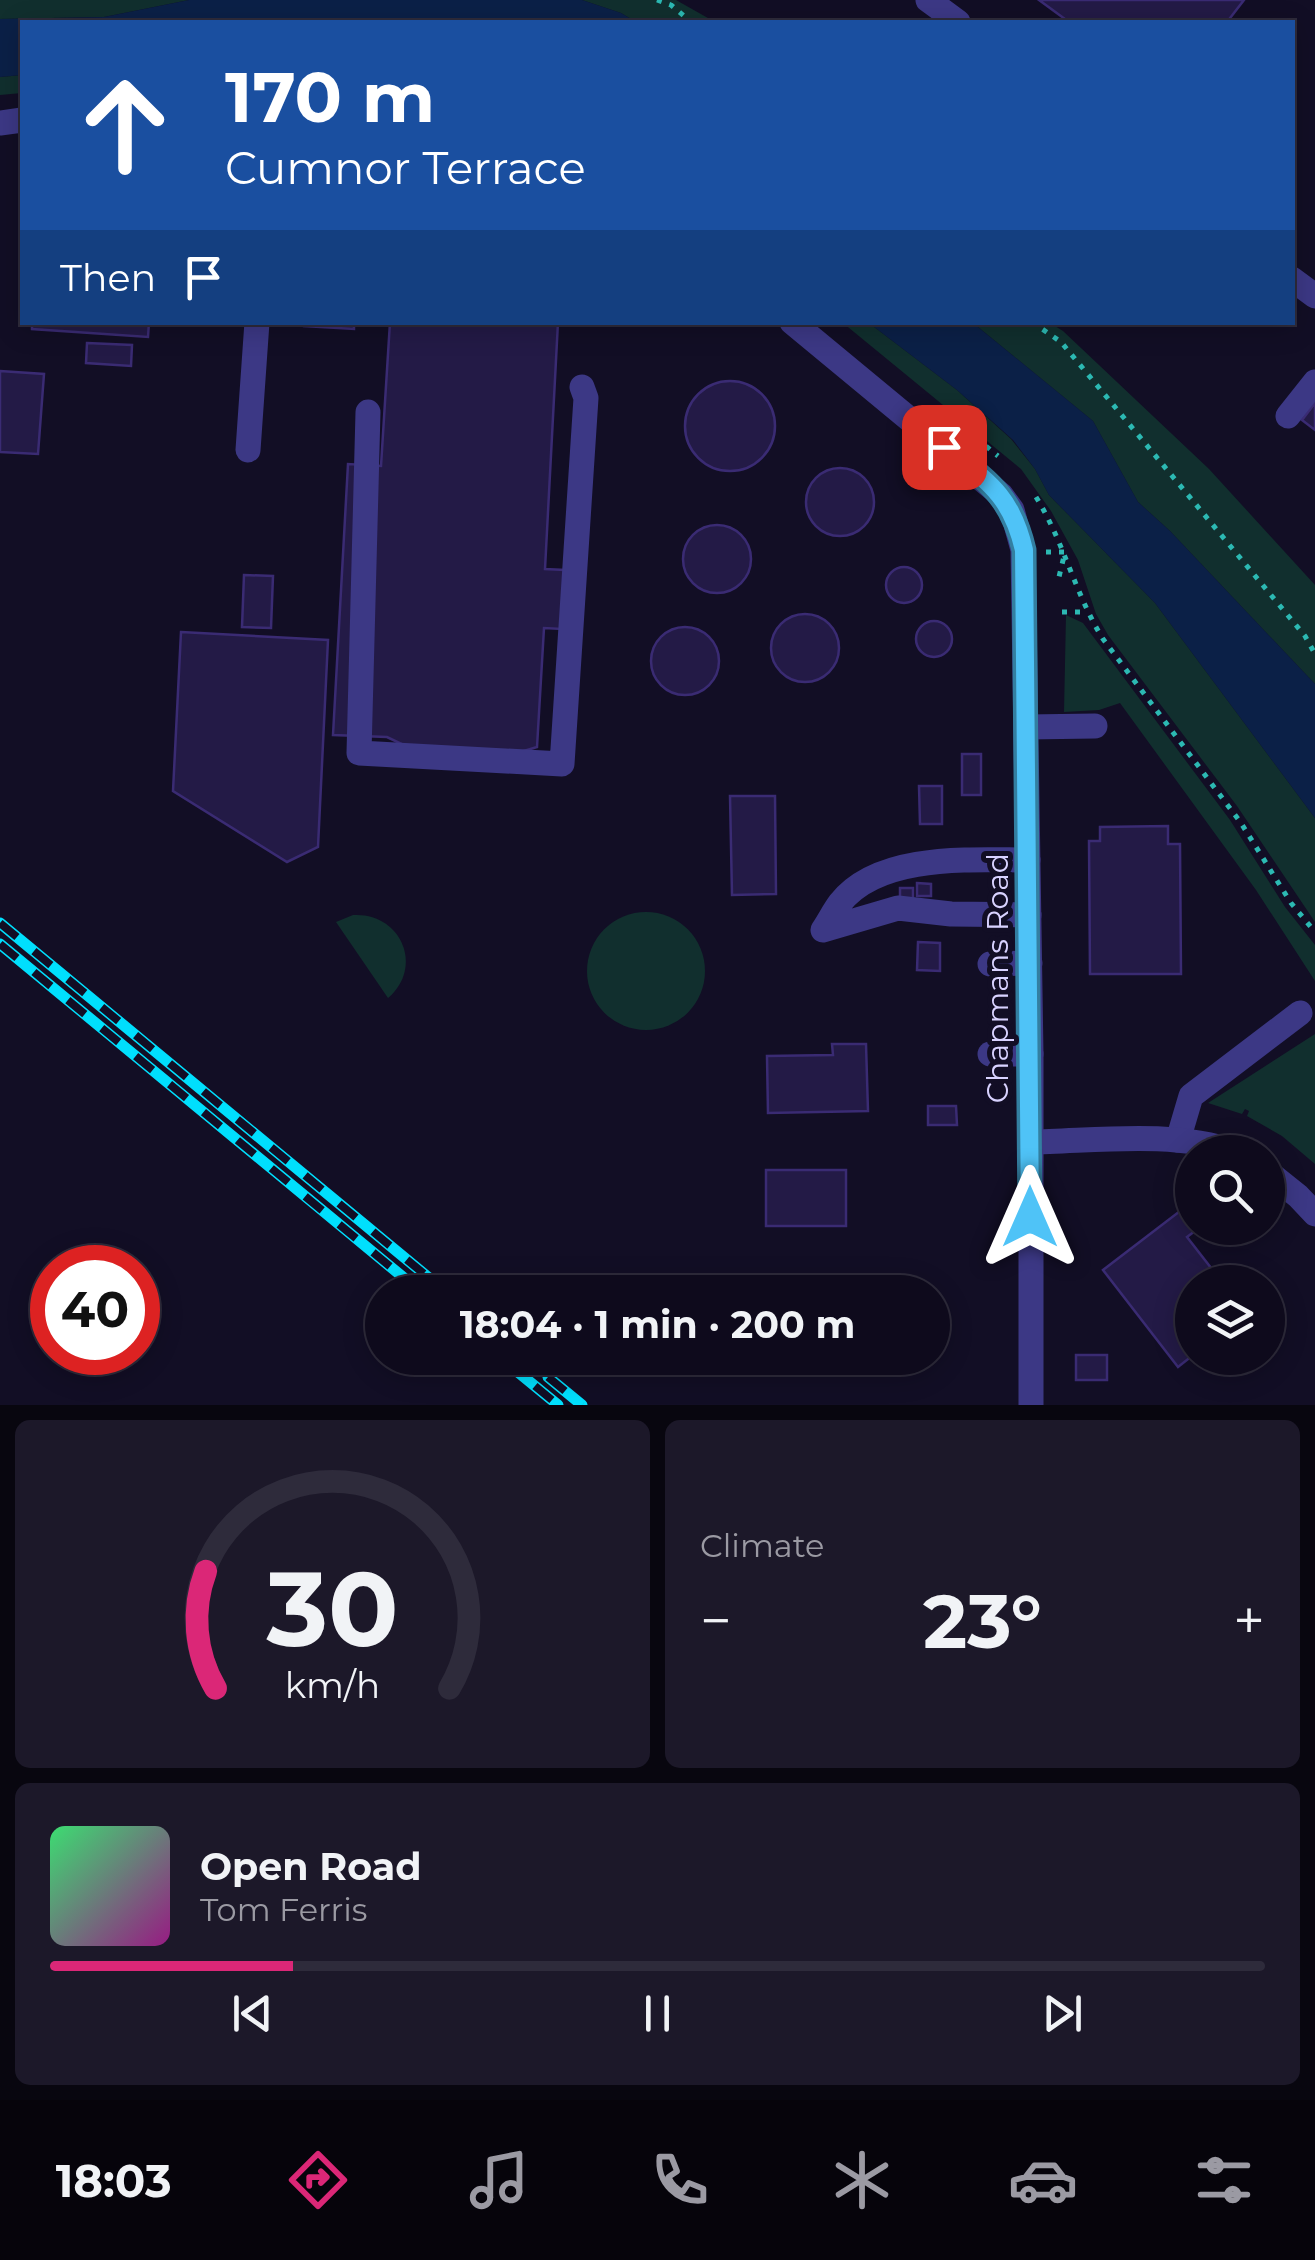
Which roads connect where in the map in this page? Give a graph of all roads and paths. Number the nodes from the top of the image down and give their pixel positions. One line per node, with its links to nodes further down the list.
1 (657, 0): 3 (path)
2 (928, 0): 4 (street)
3 (690, 20)
4 (955, 20)
5 (257, 325): 13 (street)
6 (796, 325): 16 (street, Chapmans Road)
7 (1036, 325): 21 (path)
8 (1315, 382): 11 (street)
9 (582, 386): 10 (street)
10 (368, 412)
11 (1288, 416)
12 (967, 430): 14 (path)
13 (248, 450)
14 (1004, 461)
15 (1026, 484): 17 (path)
16 (1036, 551): 17 (path); 23 (street, Chapmans Road)
17 (1065, 552): 18 (path); 20 (path)
18 (1058, 581)
19 (1062, 612): 20 (path)
20 (1087, 612): 26 (path)
21 (1315, 654)
22 (1095, 726): 23 (street)
23 (1027, 727): 24 (street, Chapmans Road)
24 (1028, 860): 25 (street, Chapmans Road); 25 (street)
25 (1029, 915): 27 (street, Chapmans Road)
26 (1315, 932)
27 (1030, 963): 28 (street); 31 (street, Chapmans Road)
28 (990, 964)
29 (1300, 1013): 32 (street)
30 (990, 1054): 31 (street)
31 (1030, 1054): 34 (street, Chapmans Road)
32 (1179, 1135)
33 (1175, 1140): 34 (street)
34 (1030, 1142): 37 (street, Chapmans Road)
35 (1285, 1187): 36 (street)
36 (1315, 1214)
37 (1031, 1405)

